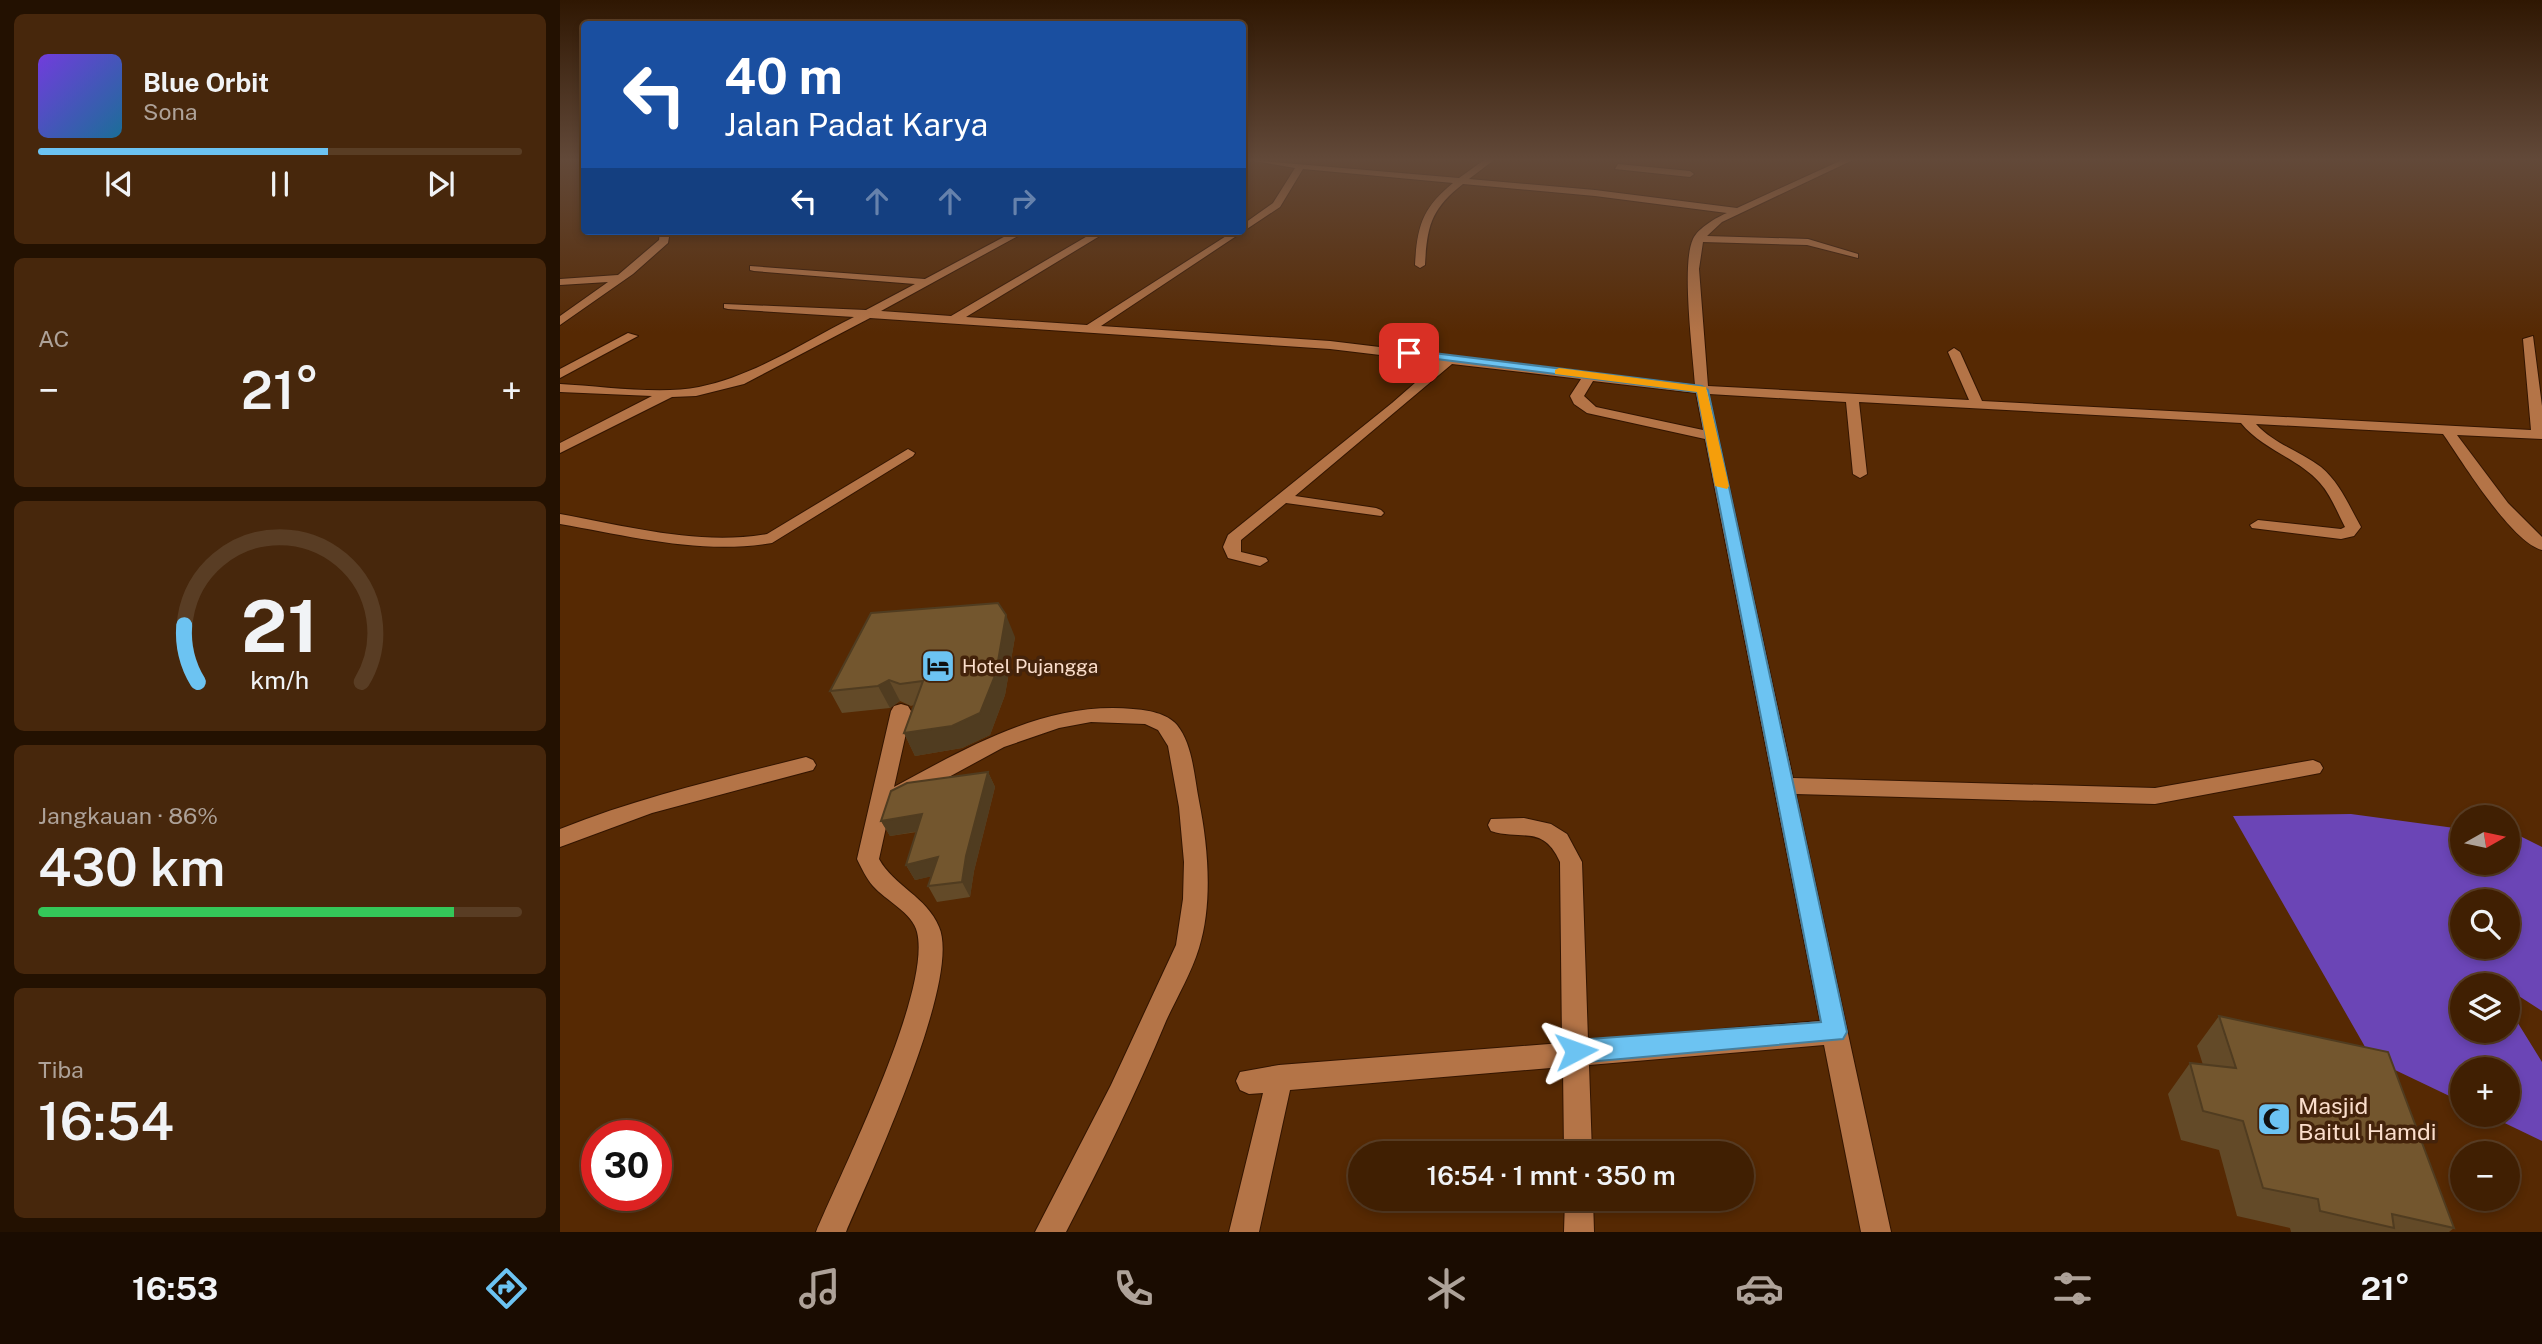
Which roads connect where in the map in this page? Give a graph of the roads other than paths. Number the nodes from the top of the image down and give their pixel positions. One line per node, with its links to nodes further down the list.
1 (1260, 217): 4 (street)
2 (1428, 217): 11 (street)
3 (1724, 217): 9 (street)
4 (1246, 228)
5 (666, 235): 13 (street)
6 (1014, 235): 15 (street)
7 (1096, 235): 18 (street)
8 (1236, 235): 20 (street)
9 (1698, 239): 10 (street); 28 (street)
10 (1854, 256)
11 (1420, 265)
12 (754, 268): 15 (street)
13 (621, 278): 14 (street); 19 (street)
14 (560, 282)
15 (926, 282): 17 (street)
16 (728, 306): 17 (street)
17 (868, 314): 18 (street); 29 (street)
18 (953, 320): 20 (street)
19 (560, 321)
20 (1088, 329): 24 (street)
21 (632, 336): 25 (street)
22 (2529, 339): 34 (street)
23 (1954, 352): 31 (street)
24 (1451, 359): 26 (street); 39 (street)
25 (560, 374)
26 (1589, 376): 28 (street); 35 (street)
27 (560, 388): 29 (street)
28 (1702, 390): 30 (street); 35 (street)
29 (669, 393): 36 (street)
30 (1852, 398): 31 (street); 38 (street)
31 (1977, 404): 32 (street)
32 (2245, 420): 33 (street); 42 (street)
33 (2447, 430): 34 (street); 43 (street)
34 (2540, 435)
35 (1712, 436): 48 (street)
36 (560, 449)
37 (908, 453): 41 (street)
38 (1860, 474)
39 (1281, 498): 40 (street); 44 (street)
40 (1376, 513)
41 (560, 519)
42 (2258, 525)
43 (2542, 545)
44 (1260, 561)
45 (901, 711): 49 (street)
46 (806, 765): 51 (street)
47 (2313, 768): 48 (street)
48 (1784, 786): 52 (street)
49 (880, 804): 58 (street); 59 (street)
50 (1499, 825): 53 (street)
51 (560, 838)
52 (1835, 1032): 53 (street); 62 (street)
53 (1576, 1051): 54 (street); 56 (street)
54 (1279, 1078): 55 (street); 60 (street)
55 (1249, 1081)
56 (1578, 1141)
57 (1579, 1211): 61 (street)
58 (831, 1232)
59 (1050, 1232)
60 (1244, 1232)
61 (1579, 1232)
62 (1876, 1232)

